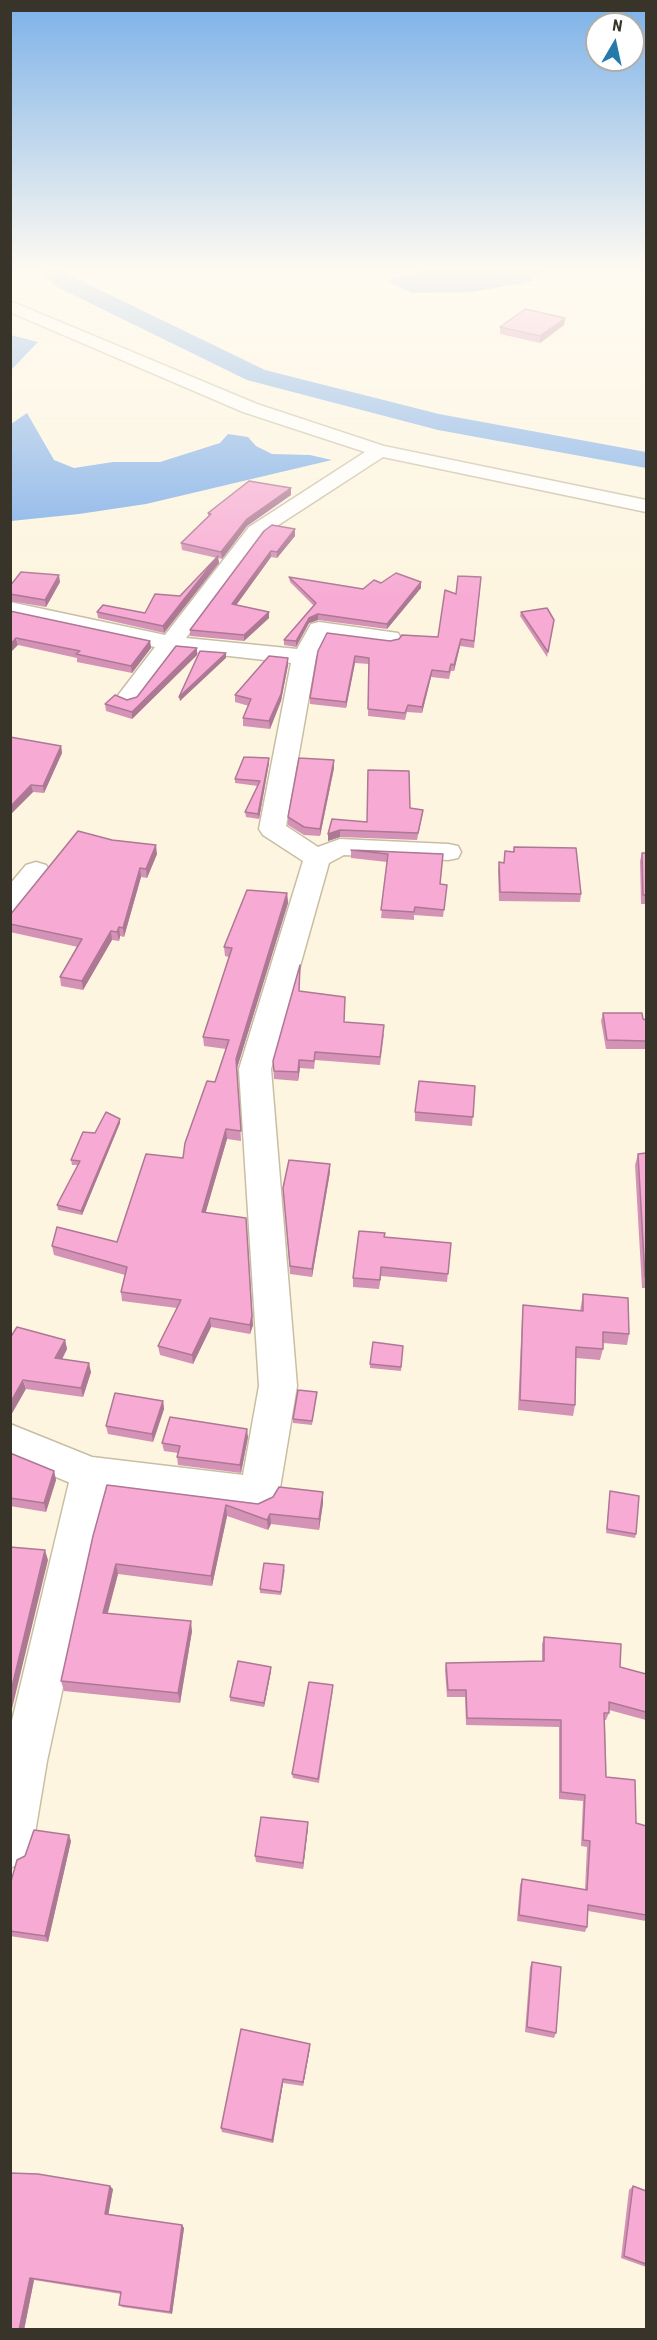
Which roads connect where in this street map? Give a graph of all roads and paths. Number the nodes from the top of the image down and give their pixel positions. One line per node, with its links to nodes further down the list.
1 (180, 378): 2 (street)
2 (380, 452): 3 (street); 6 (street)
3 (646, 506)
4 (10, 609): 6 (street)
5 (390, 638): 7 (street)
6 (171, 643): 7 (street); 8 (street)
7 (303, 657): 10 (street)
8 (128, 698)
9 (448, 852): 10 (street)
10 (317, 858): 14 (street)
11 (36, 871): 12 (street)
12 (10, 903)
13 (10, 1440): 14 (street)
14 (90, 1474): 15 (street)
15 (10, 1845)

